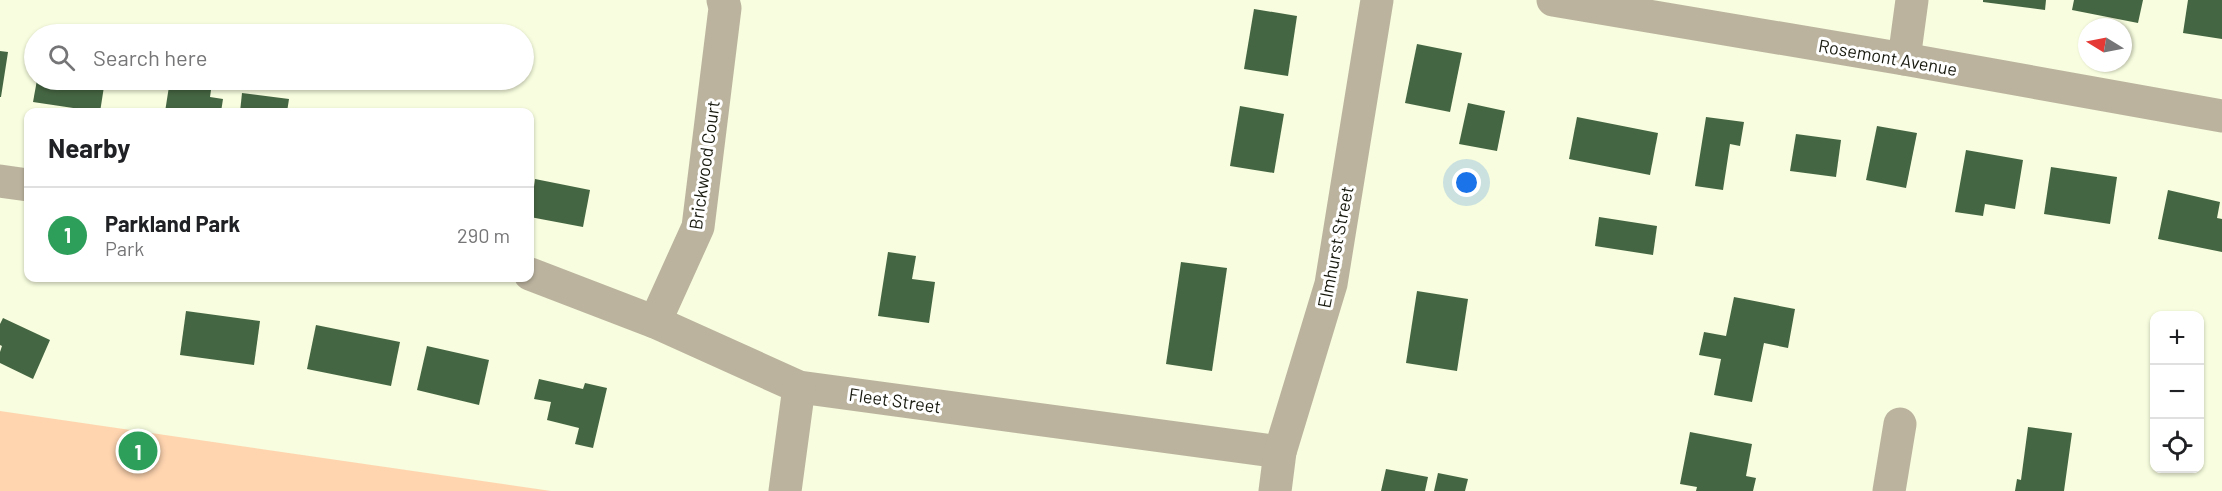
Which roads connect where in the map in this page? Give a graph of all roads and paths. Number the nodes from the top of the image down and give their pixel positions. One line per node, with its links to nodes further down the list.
1 (723, 0): 10 (street, Brickwood Court)
2 (1377, 0): 13 (street, Elmhurst Street)
3 (1553, 0): 5 (street, Rosemont Avenue)
4 (1912, 0): 5 (street)
5 (1904, 59): 6 (street, Rosemont Avenue)
6 (2222, 116)
7 (0, 181): 8 (street)
8 (24, 184)
9 (534, 276): 10 (street, Fleet Street)
10 (655, 322): 11 (street, Fleet Street)
11 (800, 387): 13 (street, Fleet Street); 14 (street)
12 (1900, 424): 16 (street)
13 (1280, 452): 15 (street, Elmhurst Street)
14 (785, 491)
15 (1275, 491)
16 (1889, 491)

